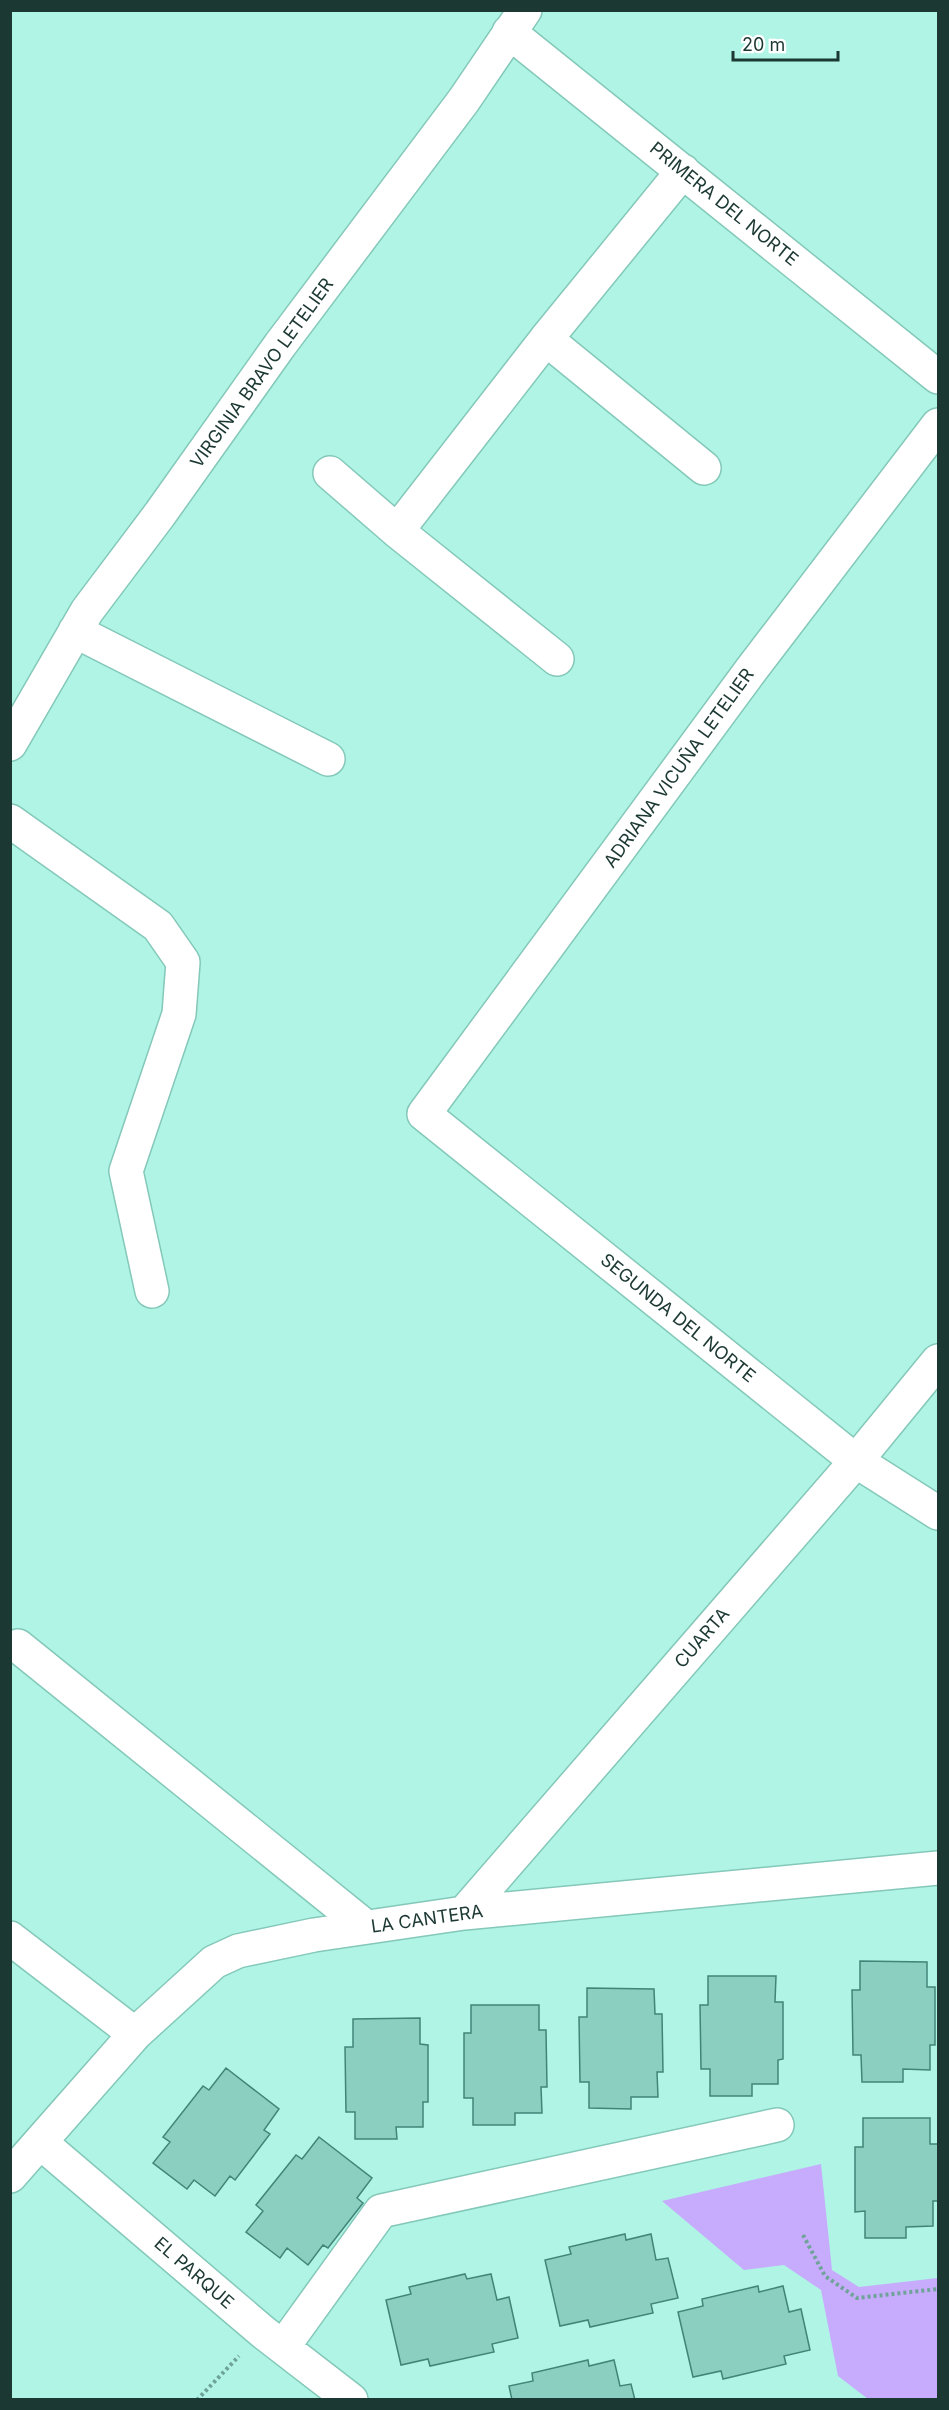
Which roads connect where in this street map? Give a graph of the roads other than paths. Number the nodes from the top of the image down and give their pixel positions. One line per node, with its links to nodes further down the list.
1 (517, 21): 2 (street, PRIMERA DEL NORTE); 9 (street, VIRGINIA BRAVO LETELIER)
2 (683, 171): 3 (street); 4 (street, PRIMERA DEL NORTE)
3 (546, 339): 6 (street); 8 (street)
4 (939, 377)
5 (939, 425): 14 (street, ADRIANA VICUÑA LETELIER)
6 (704, 468)
7 (330, 473): 8 (street)
8 (398, 531): 10 (street)
9 (75, 631): 11 (street, VIRGINIA BRAVO LETELIER); 12 (street)
10 (557, 659)
11 (10, 744)
12 (328, 759)
13 (10, 821): 15 (street)
14 (424, 1114): 17 (street, SEGUNDA DEL NORTE)
15 (152, 1290)
16 (939, 1361): 17 (street, CUARTA)
17 (856, 1461): 18 (street, SEGUNDA DEL NORTE); 21 (street, CUARTA)
18 (939, 1513)
19 (18, 1646): 22 (street)
20 (939, 1868): 21 (street, LA CANTERA)
21 (464, 1912): 22 (street, LA CANTERA)
22 (366, 1927): 24 (street, LA CANTERA)
23 (10, 1938): 24 (street)
24 (135, 2034): 26 (street, LA CANTERA)
25 (777, 2125): 28 (street)
26 (40, 2142): 27 (street, LA CANTERA); 28 (street, EL PARQUE)
27 (10, 2176)
28 (273, 2340): 29 (street, EL PARQUE)
29 (351, 2400)

